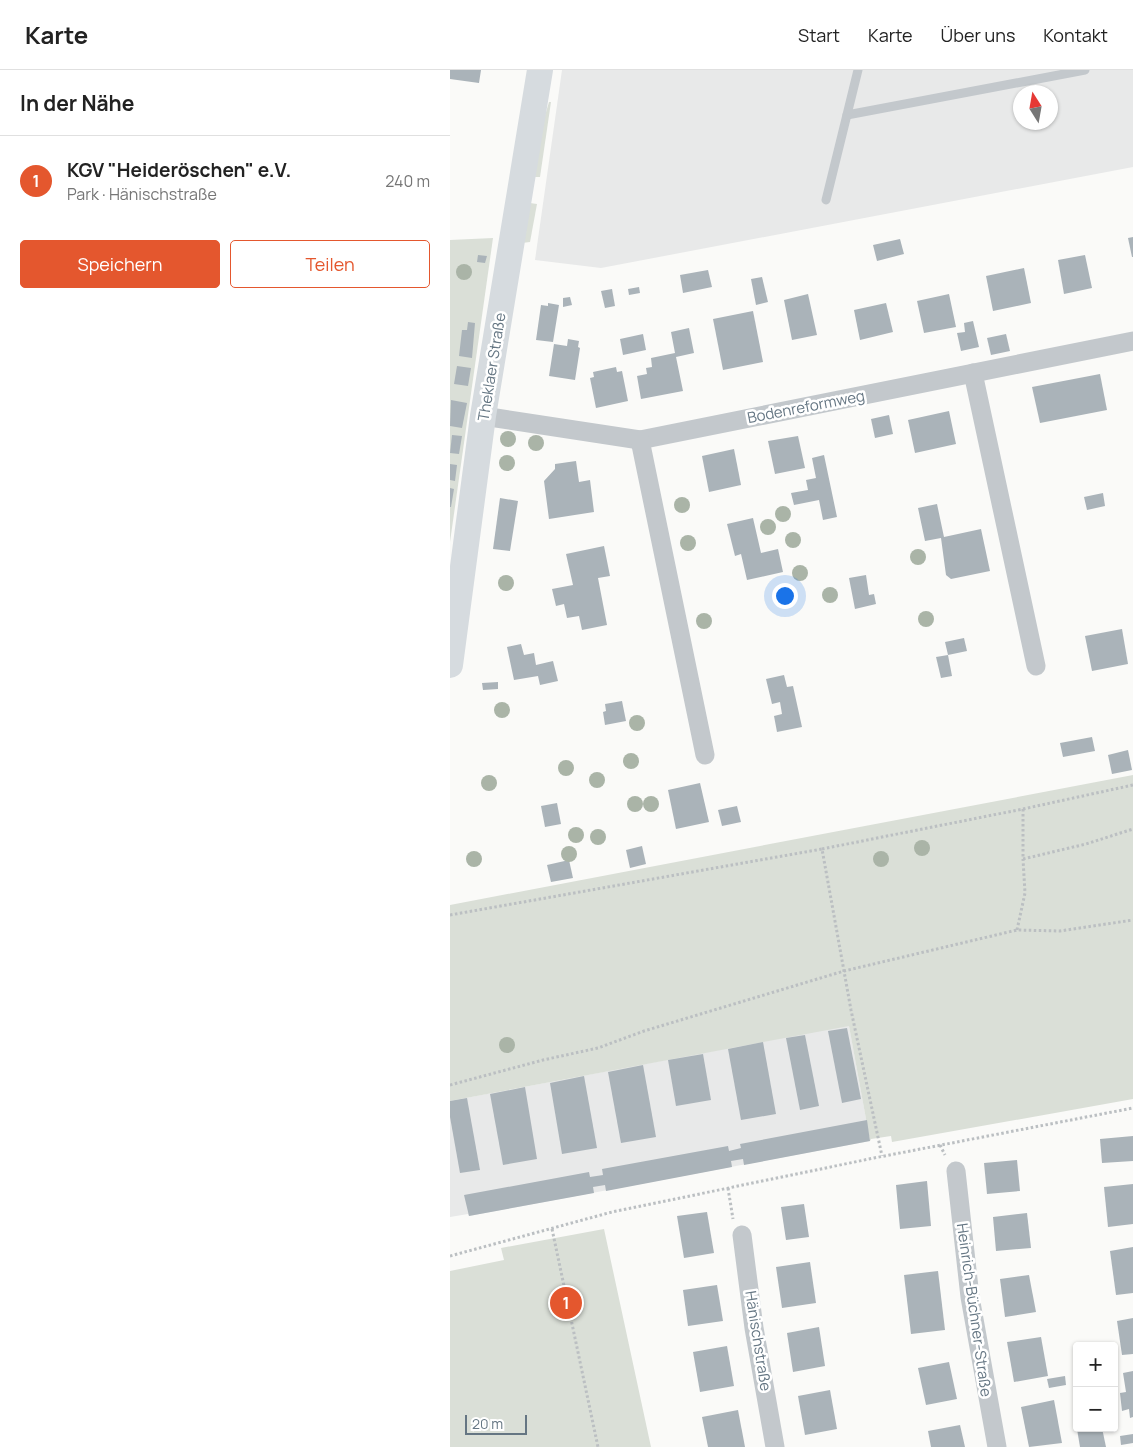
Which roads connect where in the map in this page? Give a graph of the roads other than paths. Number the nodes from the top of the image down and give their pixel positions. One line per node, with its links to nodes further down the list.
1 (540, 70): 8 (main road, Theklaer Straße)
2 (858, 70): 4 (lane)
3 (1085, 70): 4 (lane)
4 (847, 115): 5 (lane)
5 (826, 200)
6 (1133, 341): 7 (street, Bodenreformweg)
7 (973, 373): 9 (street, Bodenreformweg); 11 (street)
8 (483, 416): 9 (street, Bodenreformweg); 10 (main road, Theklaer Straße)
9 (640, 440): 12 (street)
10 (450, 665)
11 (1036, 666)
12 (706, 755)
13 (956, 1171): 16 (street, Heinrich-Büchner-Straße)
14 (742, 1235): 15 (street, Hänischstraße)
15 (775, 1447)
16 (997, 1447)

